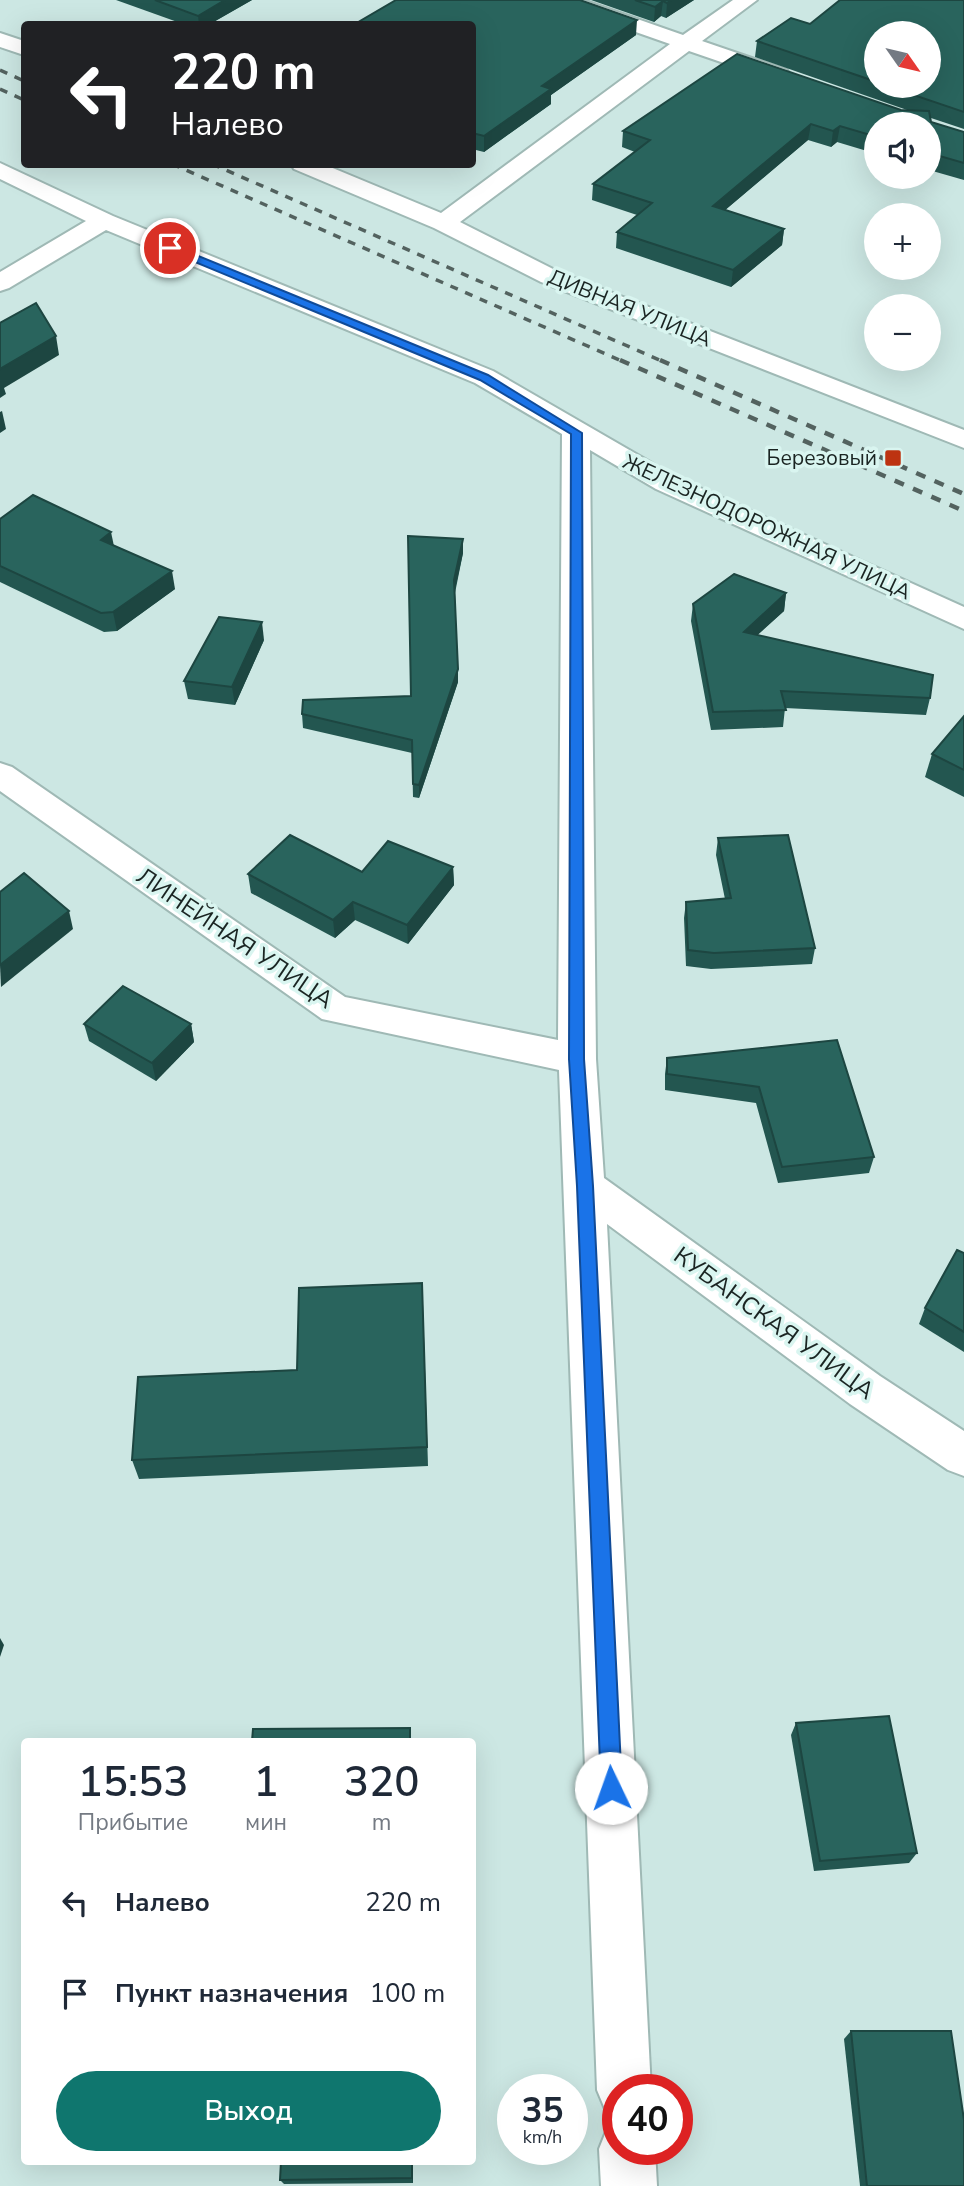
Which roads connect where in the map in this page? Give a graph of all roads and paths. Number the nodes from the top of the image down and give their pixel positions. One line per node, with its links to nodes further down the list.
1 (563, 0): 4 (street)
2 (747, 0): 4 (street)
3 (0, 39): 5 (street)
4 (684, 42): 6 (street); 10 (street)
5 (21, 48)
6 (802, 83)
7 (312, 168): 10 (street, ДИВНАЯ УЛИЦА)
8 (0, 170): 9 (street, ЖЕЛЕЗНОДОРОЖНАЯ УЛИЦА)
9 (104, 221): 11 (street); 12 (street, ЖЕЛЕЗНОДОРОЖНАЯ УЛИЦА)
10 (443, 223): 13 (street, ДИВНАЯ УЛИЦА)
11 (0, 283)
12 (576, 433): 14 (street, ЖЕЛЕЗНОДОРОЖНАЯ УЛИЦА); 16 (street)
13 (964, 440)
14 (964, 619)
15 (0, 775): 16 (street, ЛИНЕЙНАЯ УЛИЦА)
16 (577, 1059): 17 (street)
17 (585, 1186): 18 (street, КУБАНСКАЯ УЛИЦА); 19 (street)
18 (964, 1456)
19 (624, 2074)
20 (628, 2165): 21 (street)
21 (629, 2186)

